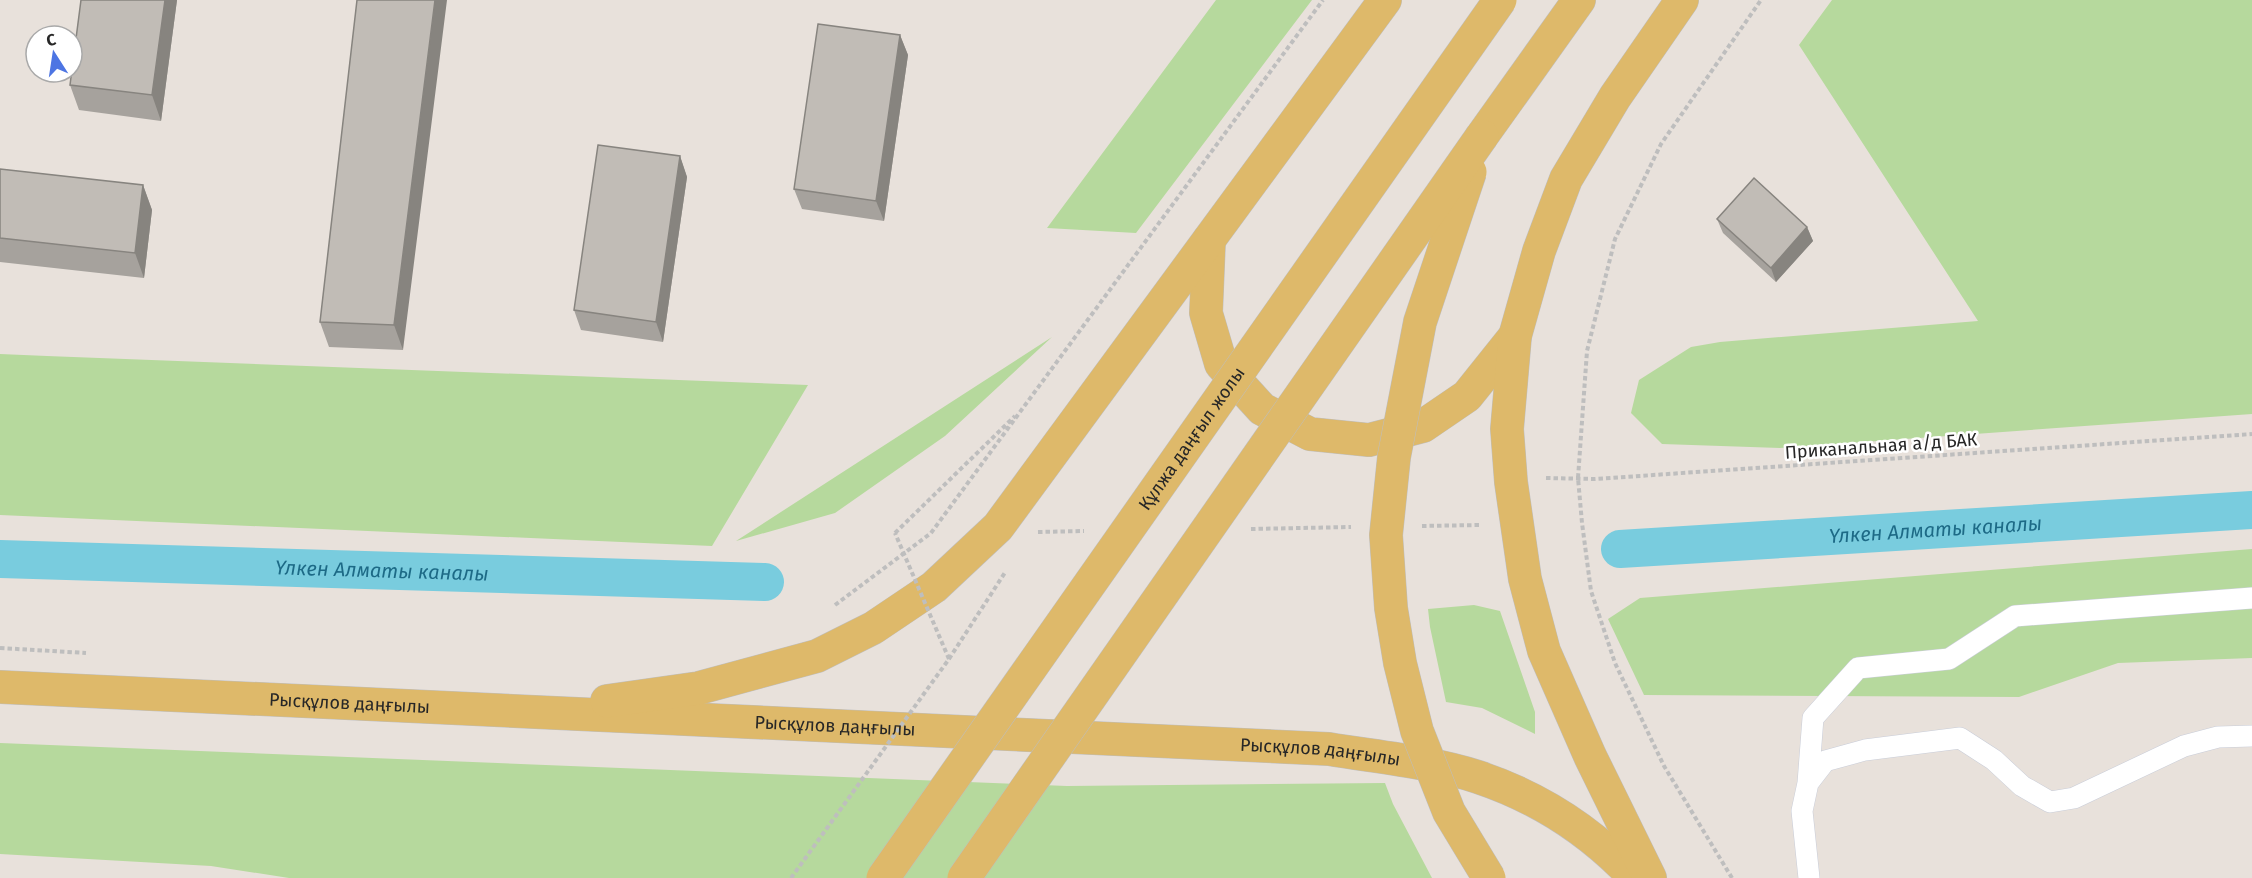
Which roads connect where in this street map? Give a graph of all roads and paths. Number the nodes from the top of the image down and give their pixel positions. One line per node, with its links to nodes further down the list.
1 (1323, 0): 10 (path)
2 (1385, 0): 8 (main road)
3 (1500, 0): 25 (main road, Құлжа даңғыл жолы, bridge)
4 (1579, 0): 7 (main road)
5 (1682, 0): 9 (main road)
6 (1761, 0): 12 (path)
7 (1482, 136): 26 (main road, bridge); 27 (main road, bridge)
8 (1209, 240): 9 (main road); 21 (main road)
9 (1515, 336): 13 (main road)
10 (1024, 407): 16 (path); 19 (path, bridge)
11 (2252, 434): 12 (path, Приканальная а/д БАК)
12 (1578, 478): 13 (path, Приканальная а/д БАК); 30 (path)
13 (1511, 482): 29 (main road)
14 (1010, 565): 19 (path)
15 (2252, 598): 23 (lane)
16 (832, 607)
17 (0, 648): 18 (path)
18 (96, 653)
19 (949, 659): 24 (path, bridge)
20 (0, 687): 21 (main road, Рысқұлов даңғылы)
21 (528, 712): 28 (main road, Рысқұлов даңғылы)
22 (2252, 736): 23 (lane)
23 (1808, 783): 31 (lane)
24 (791, 878)
25 (883, 878)
26 (964, 878)
27 (1489, 878)
28 (1635, 878)
29 (1650, 878)
30 (1732, 878)
31 (1809, 878)

